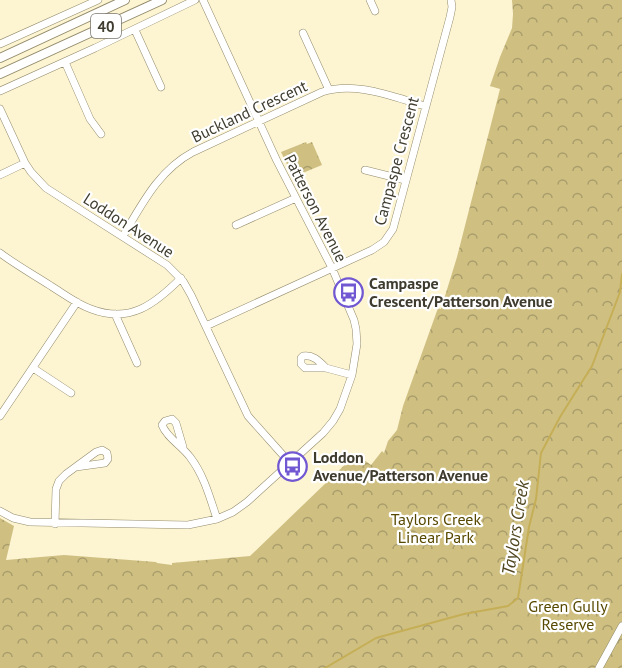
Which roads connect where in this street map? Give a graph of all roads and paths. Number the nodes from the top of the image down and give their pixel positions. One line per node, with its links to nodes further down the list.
1 (98, 0): 11 (street)
2 (125, 0): 12 (main road, 40)
3 (162, 0): 14 (main road, 40)
4 (195, 0): 9 (street)
5 (203, 0): 20 (street, Patterson Avenue)
6 (370, 0): 8 (street)
7 (451, 0): 18 (street, Campaspe Crescent)
8 (375, 11)
9 (135, 30): 13 (street); 15 (street)
10 (303, 33): 16 (street)
11 (0, 44)
12 (0, 58)
13 (65, 62): 17 (street); 21 (street)
14 (0, 74)
15 (160, 87)
16 (329, 90): 18 (street, Buckland Crescent); 20 (street, Buckland Crescent)
17 (0, 91)
18 (426, 106): 25 (street, Campaspe Crescent)
19 (0, 109): 22 (street, Loddon Avenue)
20 (260, 122): 26 (street, Patterson Avenue); 28 (street, Buckland Crescent)
21 (101, 134)
22 (25, 163): 24 (street); 28 (street, Loddon Avenue)
23 (365, 170): 25 (street)
24 (0, 175)
25 (405, 180): 30 (street, Campaspe Crescent)
26 (296, 198): 27 (street); 30 (street, Patterson Avenue)
27 (236, 225)
28 (123, 237): 31 (street, Loddon Avenue)
29 (0, 253): 32 (street)
30 (332, 268): 34 (street, Campaspe Crescent); 38 (street, Patterson Avenue)
31 (181, 278): 33 (street); 34 (street, Loddon Avenue)
32 (77, 302): 33 (street); 36 (street)
33 (115, 314): 35 (street)
34 (206, 326): 42 (street, Loddon Avenue)
35 (137, 363)
36 (33, 368): 39 (street); 40 (street)
37 (327, 368): 38 (street)
38 (352, 375): 42 (street, Patterson Avenue)
39 (71, 393)
40 (0, 416)
41 (183, 447): 45 (street)
42 (290, 463): 45 (street, Patterson Avenue)
43 (76, 467): 46 (street)
44 (0, 511): 46 (street, Patterson Avenue)
45 (217, 519): 46 (street, Patterson Avenue)
46 (55, 524)
47 (622, 626): 48 (street)
48 (599, 668)

